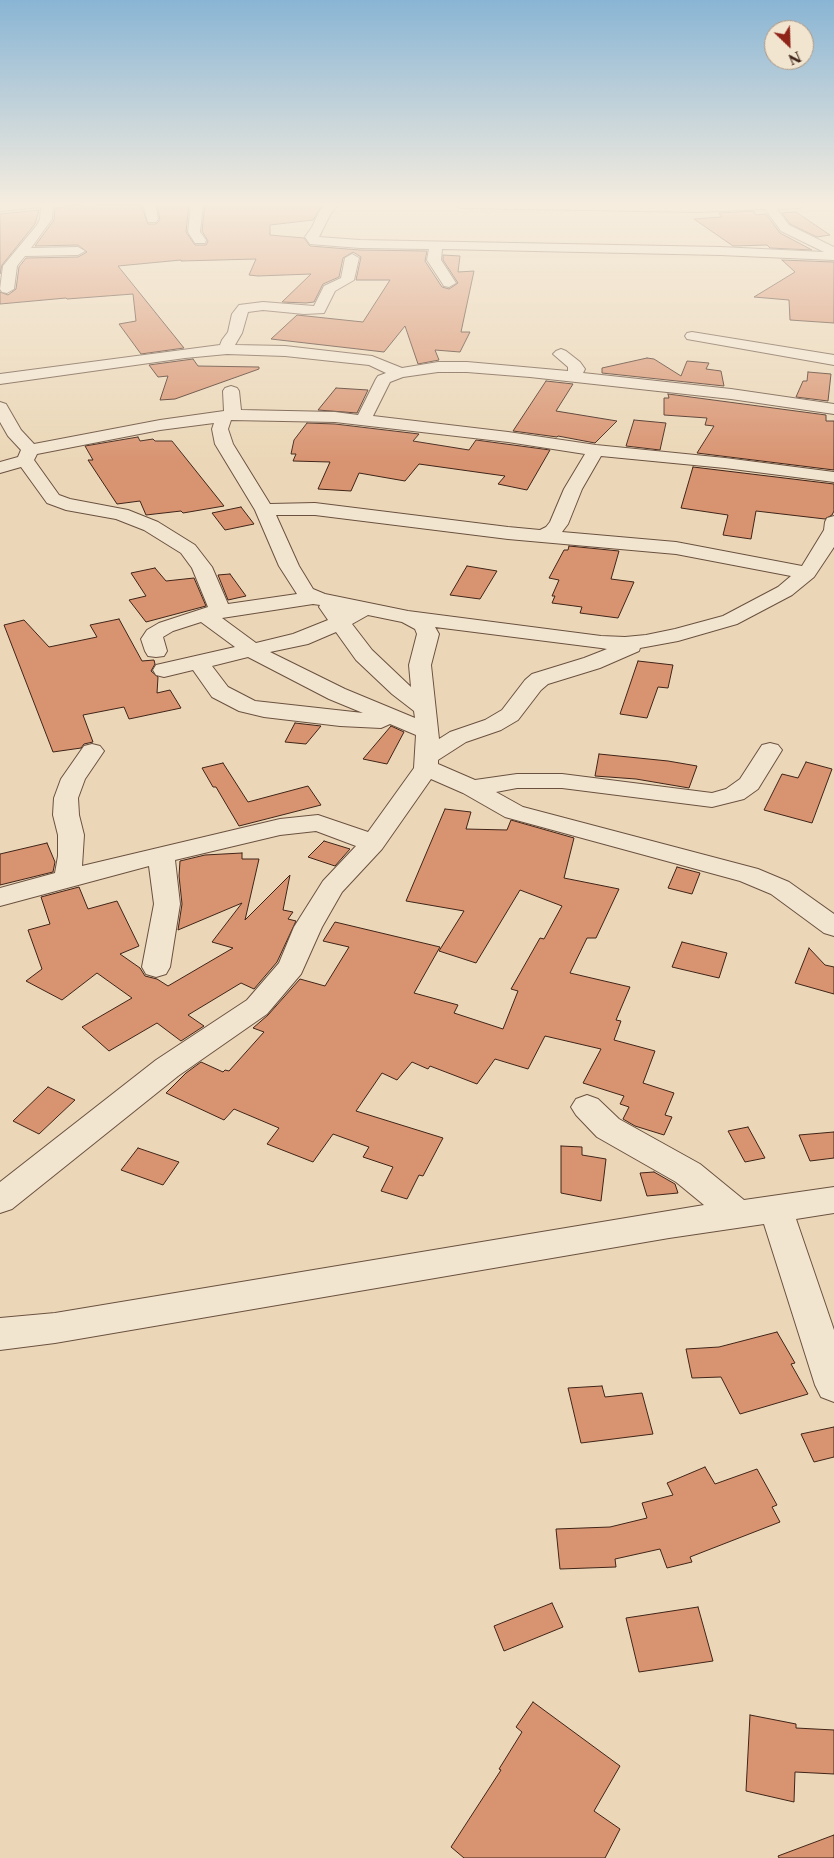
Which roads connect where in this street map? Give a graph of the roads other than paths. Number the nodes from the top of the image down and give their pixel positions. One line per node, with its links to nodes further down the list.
1 (330, 291): 3 (street)
2 (692, 336): 5 (street)
3 (228, 345): 6 (street); 8 (street)
4 (561, 354): 7 (street)
5 (834, 360)
6 (400, 373): 7 (street); 13 (street)
7 (574, 378): 11 (street)
8 (0, 379)
9 (231, 391): 12 (street)
10 (0, 407): 15 (street)
11 (834, 409)
12 (229, 416): 13 (street); 15 (street); 18 (street)
13 (363, 420): 14 (street)
14 (596, 450): 17 (street); 20 (street)
15 (27, 455): 16 (street); 24 (street)
16 (0, 468)
17 (834, 477)
18 (264, 510): 20 (street); 22 (street)
19 (834, 522): 21 (street)
20 (543, 536): 21 (street)
21 (807, 572): 27 (street)
22 (318, 599): 23 (street); 24 (street); 26 (street)
23 (365, 608): 25 (street); 26 (street)
24 (212, 612): 28 (street); 29 (street)
25 (408, 617): 27 (street); 30 (street)
26 (341, 622): 28 (street); 30 (street)
27 (642, 642): 34 (street)
28 (253, 651): 29 (street); 31 (street)
29 (198, 662): 31 (street)
30 (427, 720): 31 (street); 34 (street)
31 (402, 722)
32 (770, 750): 35 (street)
33 (92, 751): 38 (street)
34 (426, 762): 35 (street); 36 (street)
35 (472, 788): 40 (street)
36 (373, 843): 37 (street); 43 (street)
37 (161, 855): 38 (street); 41 (street)
38 (67, 878): 39 (street)
39 (0, 897)
40 (834, 927)
41 (156, 967)
42 (587, 1107): 46 (street)
43 (0, 1200)
44 (834, 1200): 45 (street)
45 (776, 1208): 46 (street); 48 (street)
46 (737, 1214): 47 (street)
47 (0, 1334)
48 (834, 1385)

